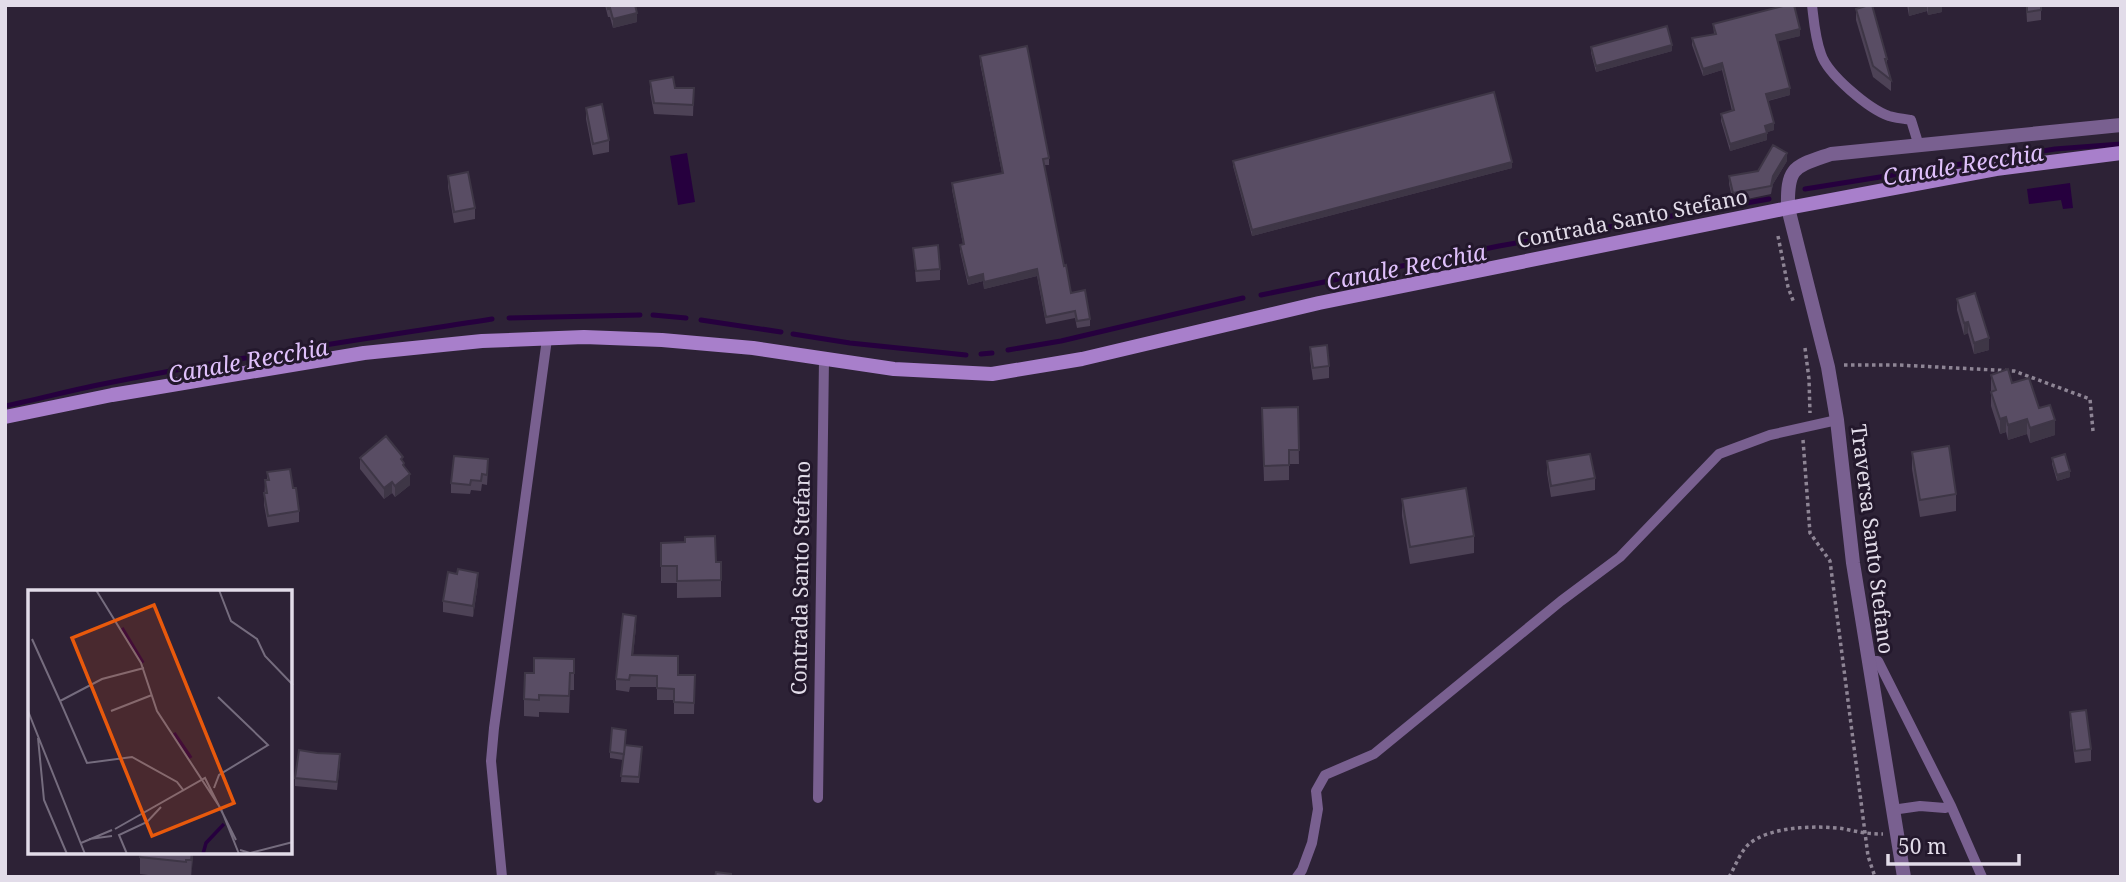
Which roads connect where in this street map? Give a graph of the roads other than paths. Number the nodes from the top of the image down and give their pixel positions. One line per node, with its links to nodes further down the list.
1 (1812, 5): 3 (lane)
2 (2121, 125): 3 (street)
3 (1919, 146): 5 (street)
4 (2121, 153): 5 (street, Contrada Santo Stefano)
5 (1784, 209): 7 (street, Contrada Santo Stefano); 9 (street, Traversa Santo Stefano)
6 (547, 339): 7 (street, Contrada Santo Stefano); 8 (street, Contrada Santo Stefano); 14 (lane)
7 (824, 359): 11 (lane, Contrada Santo Stefano)
8 (5, 417)
9 (1837, 420): 10 (street, Traversa Santo Stefano); 15 (lane)
10 (1868, 661): 12 (lane); 13 (street, Traversa Santo Stefano)
11 (818, 798)
12 (1951, 806): 13 (lane); 17 (lane)
13 (1892, 810): 16 (street, Traversa Santo Stefano)
14 (502, 877)
15 (1297, 877)
16 (1904, 877)
17 (1982, 877)

